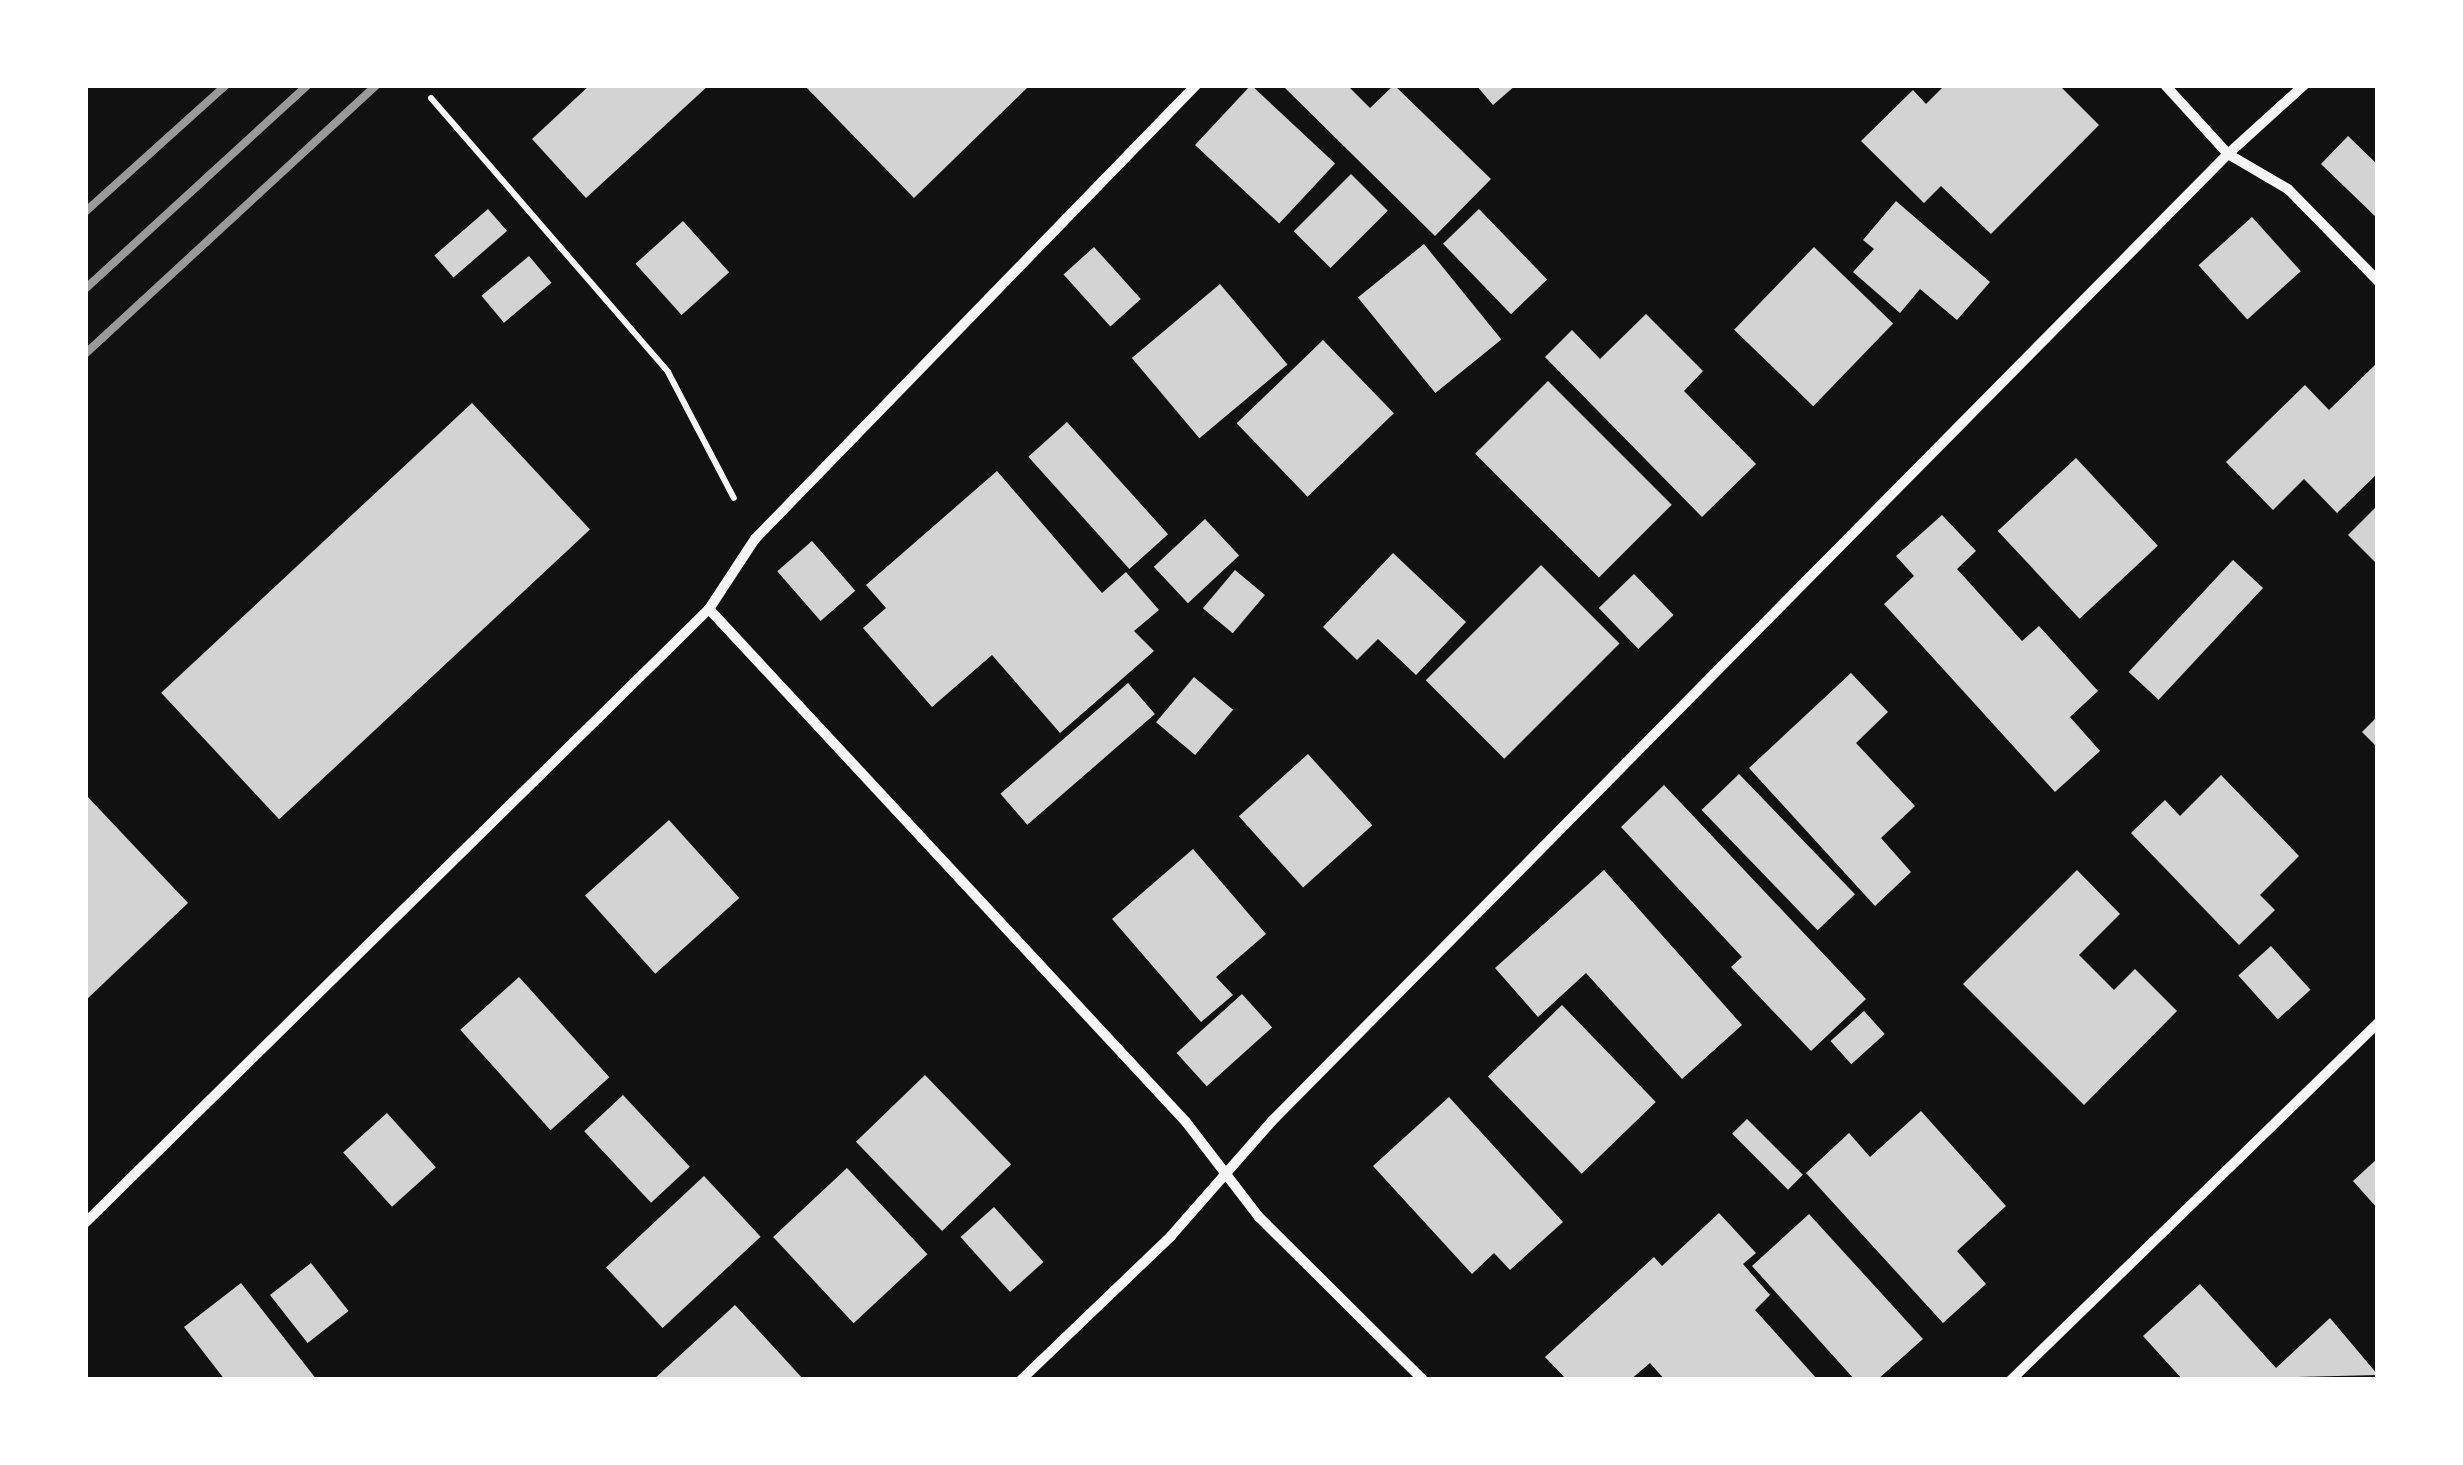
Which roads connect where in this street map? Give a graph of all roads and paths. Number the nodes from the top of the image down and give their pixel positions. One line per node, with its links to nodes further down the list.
1 (1196, 85): 7 (street)
2 (2165, 85): 5 (street)
3 (2304, 85): 5 (street)
4 (430, 98): 7 (path)
5 (2228, 154): 6 (street); 10 (street)
6 (2378, 282)
7 (755, 539): 8 (street)
8 (709, 609): 10 (street); 11 (street)
9 (2378, 1023): 14 (street)
10 (1225, 1174): 12 (street); 13 (street)
11 (85, 1223)
12 (1020, 1380)
13 (1423, 1380)
14 (2011, 1380)

